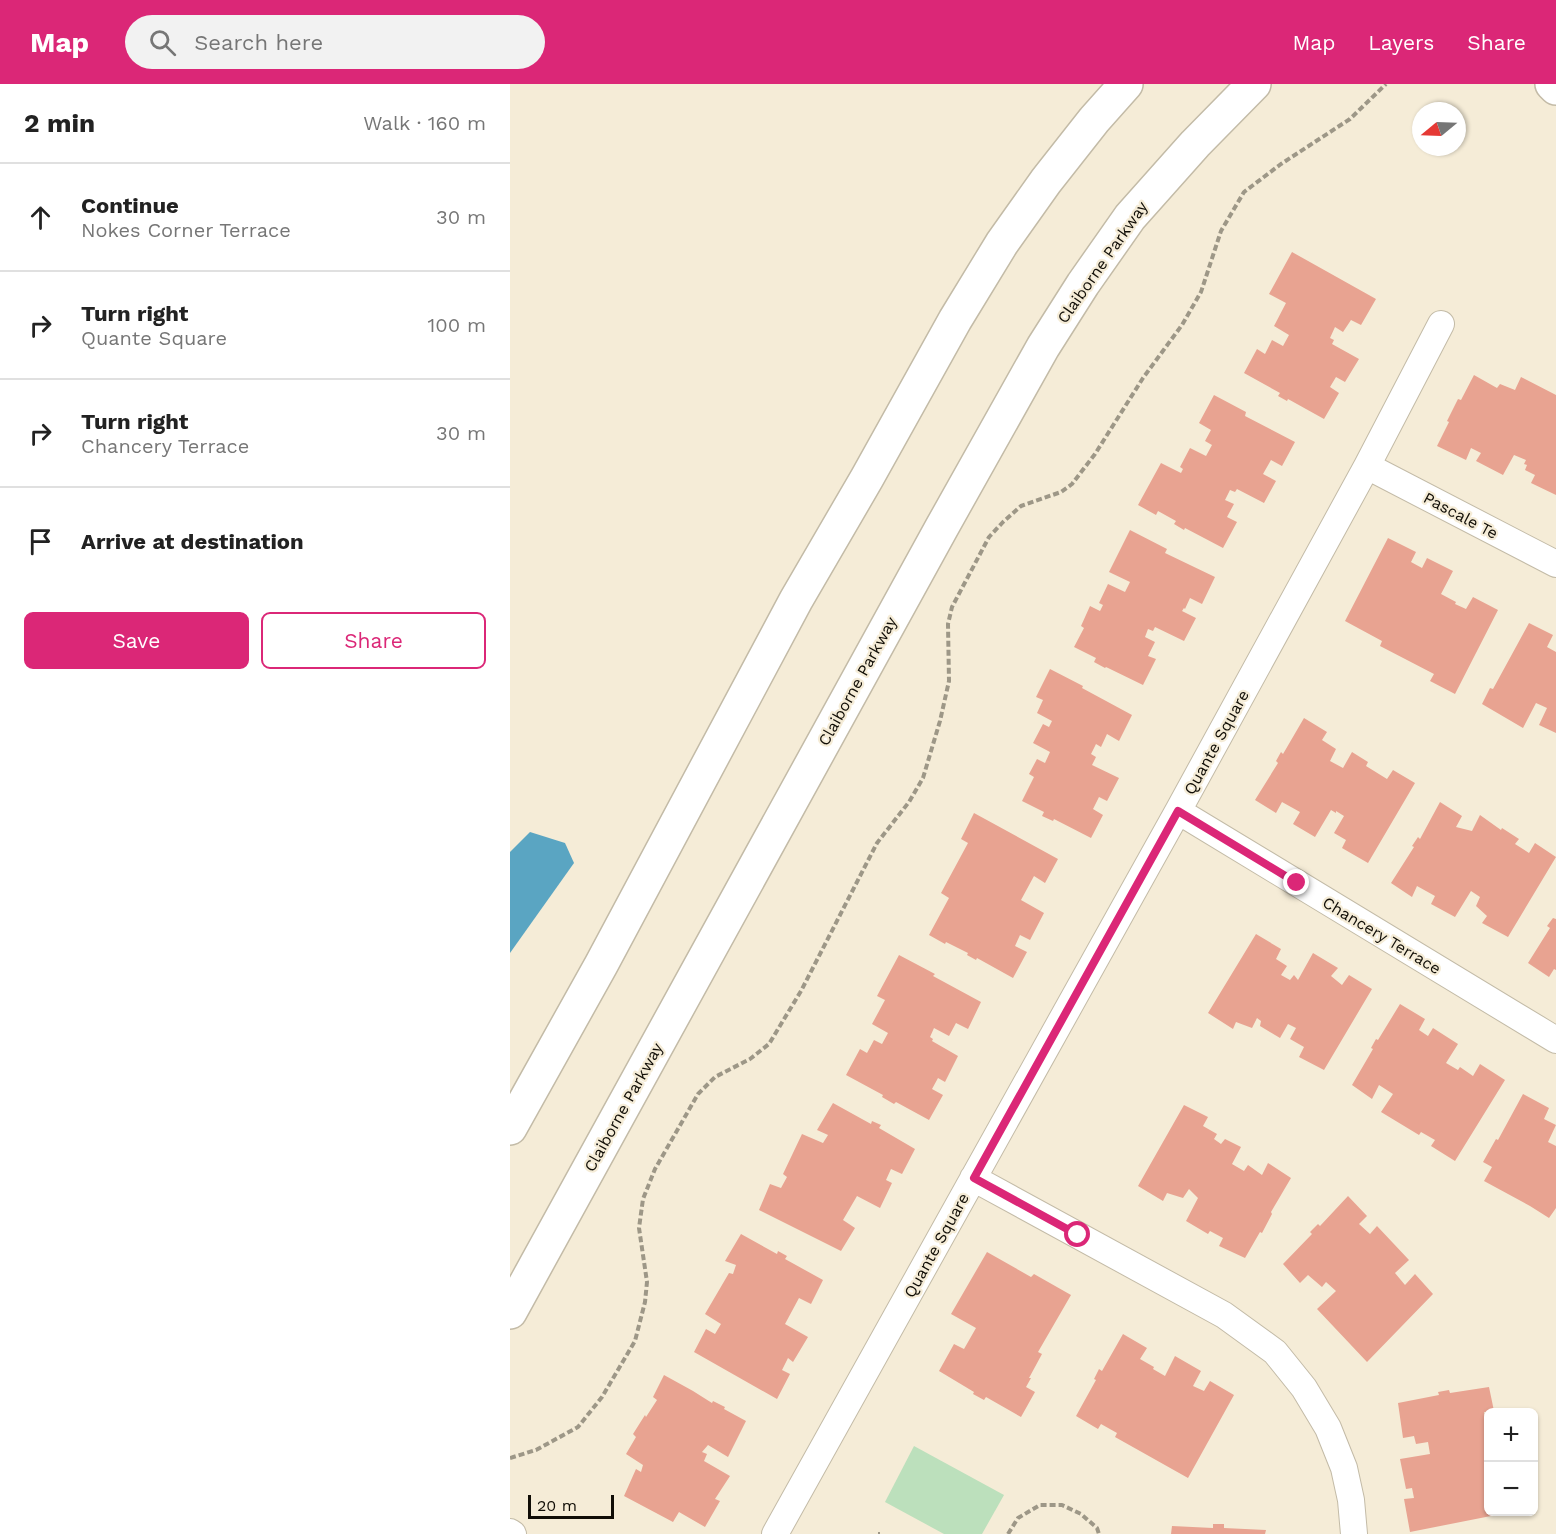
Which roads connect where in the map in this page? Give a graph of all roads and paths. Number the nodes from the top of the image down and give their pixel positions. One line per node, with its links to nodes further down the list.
1 (1126, 84): 11 (main road)
2 (1254, 84): 13 (main road, Claiborne Parkway)
3 (1386, 84): 14 (path)
4 (1552, 84): 5 (main road)
5 (1556, 88)
6 (1441, 324): 7 (street, Quante Square)
7 (1367, 466): 8 (street, Pascale Te); 9 (street, Quante Square)
8 (1556, 564)
9 (1178, 811): 10 (street, Chancery Terrace); 12 (street, Quante Square)
10 (1556, 1040)
11 (510, 1128)
12 (974, 1178): 15 (street, Quante Square); 18 (street)
13 (510, 1312)
14 (510, 1458)
15 (775, 1534)
16 (1008, 1534): 17 (path)
17 (1099, 1534)
18 (1354, 1534)

